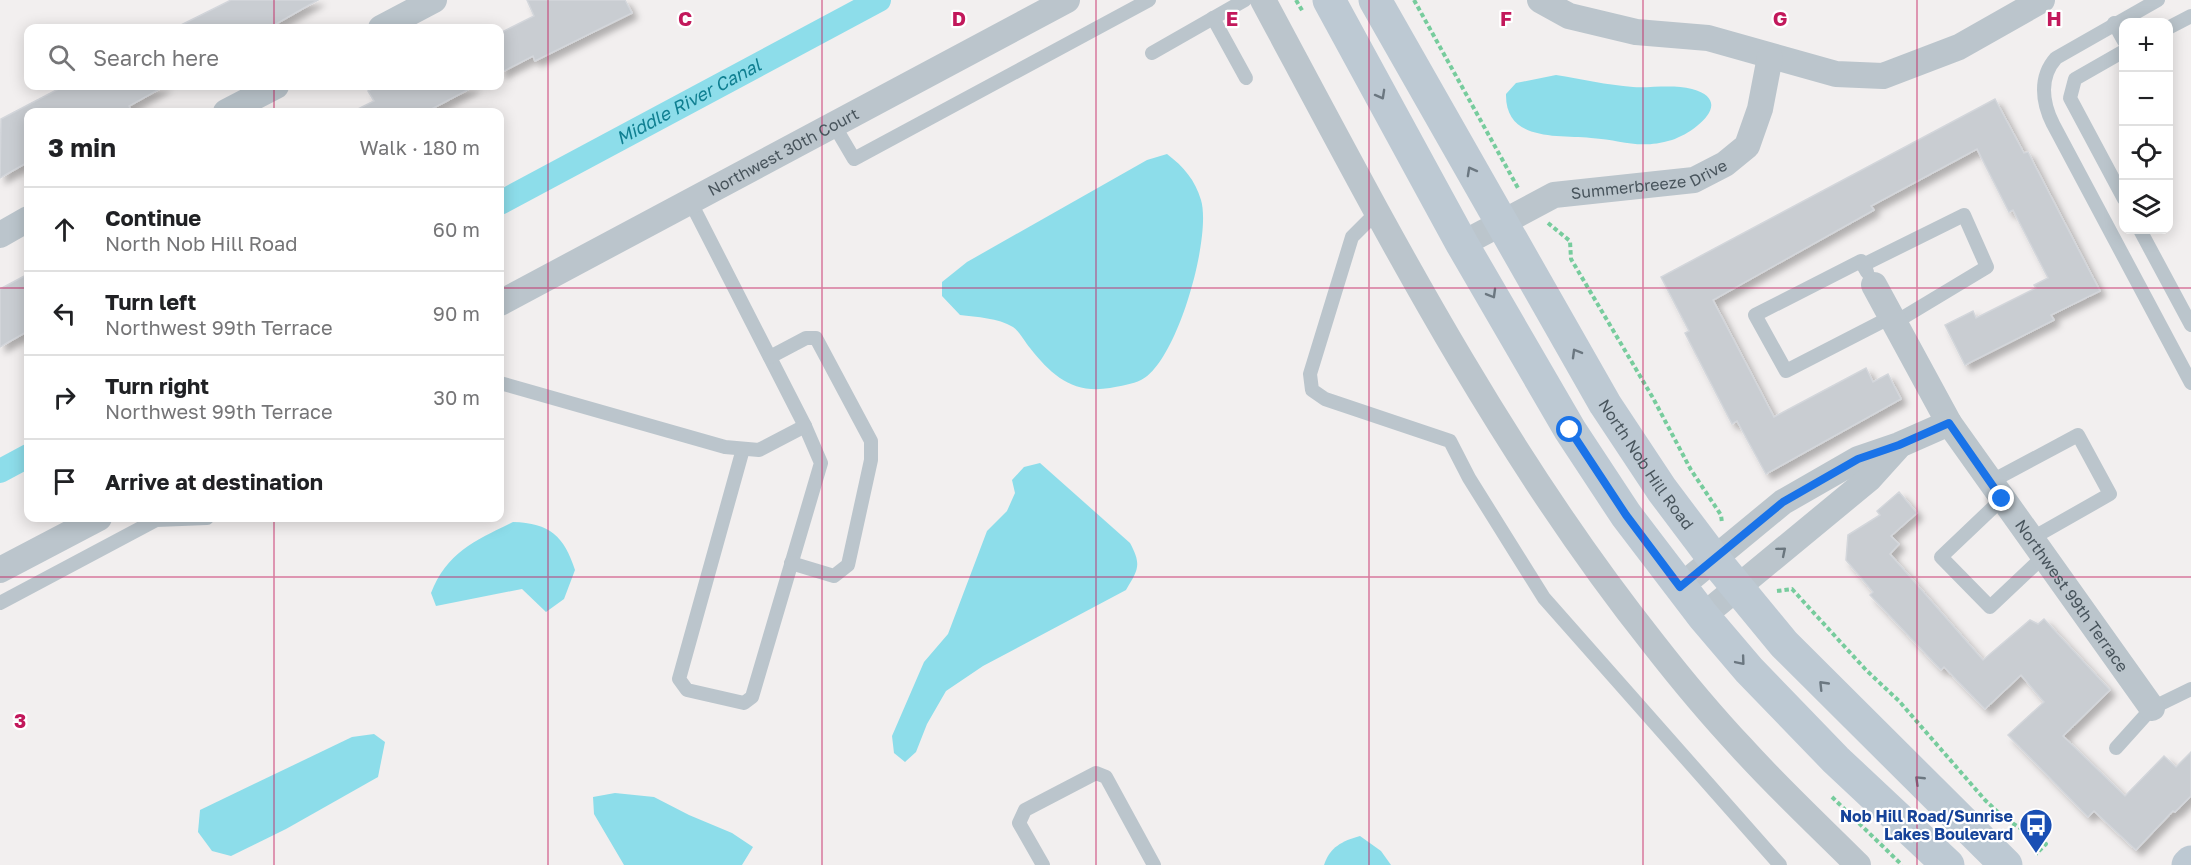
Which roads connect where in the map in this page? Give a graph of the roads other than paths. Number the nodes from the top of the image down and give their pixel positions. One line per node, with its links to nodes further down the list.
1 (434, 0): 13 (street)
2 (1067, 0): 23 (street, Northwest 30th Court)
3 (1149, 0): 23 (lane)
4 (1245, 0): 12 (lane)
5 (1263, 0): 28 (street)
6 (1329, 0): 33 (main road, one-way to 33)
7 (1375, 0): 30 (main road, North Nob Hill Road, one-way to 7)
8 (1540, 0): 19 (street)
9 (2042, 0): 19 (street)
10 (2158, 0): 14 (lane)
11 (2191, 16): 15 (lane)
12 (1213, 18): 17 (lane); 20 (lane)
13 (389, 24)
14 (2114, 24): 16 (lane); 25 (lane)
15 (2173, 26)
16 (2119, 32)
17 (1152, 53)
18 (2119, 54): 24 (lane)
19 (1770, 57): 30 (street, Summerbreeze Drive)
20 (1246, 78)
21 (268, 90): 22 (street)
22 (234, 108)
23 (834, 125): 27 (street, Northwest 30th Court)
24 (2108, 171): 25 (lane); 26 (lane)
25 (2085, 183): 39 (lane)
26 (2119, 190)
27 (690, 201): 35 (street, Northwest 30th Court); 38 (lane)
28 (1378, 211): 61 (lane); 62 (street)
29 (24, 221): 32 (street)
30 (1500, 222): 33 (street, Summerbreeze Drive); 49 (main road, North Nob Hill Road, one-way to 30)
31 (2142, 234): 37 (lane)
32 (0, 235)
33 (1462, 244): 53 (main road, one-way to 53)
34 (1868, 275): 36 (street, Northwest 99th Terrace); 36 (lane); 36 (lane)
35 (504, 301)
36 (1893, 320): 41 (street, Northwest 99th Terrace)
37 (2191, 325)
38 (770, 357): 42 (lane); 50 (lane)
39 (2191, 383)
40 (504, 384): 44 (lane)
41 (1949, 423): 43 (street); 45 (street, Northwest 99th Terrace)
42 (805, 426): 44 (lane); 50 (lane)
43 (1899, 445): 49 (street); 52 (street, one-way to 43)
44 (743, 449): 50 (lane)
45 (1996, 490): 48 (street, Northwest 99th Terrace); 48 (lane); 48 (lane)
46 (91, 522): 51 (street)
47 (152, 522): 54 (lane)
48 (2037, 548): 57 (street, Northwest 99th Terrace)
49 (1723, 551): 52 (main road, North Nob Hill Road); 53 (street)
50 (791, 563)
51 (0, 570)
52 (1746, 580): 55 (street); 64 (main road, North Nob Hill Road, one-way to 52)
53 (1680, 587): 55 (main road)
54 (0, 603)
55 (1703, 616): 63 (main road, one-way to 63)
56 (2191, 689): 57 (lane)
57 (2152, 708): 58 (lane)
58 (2116, 748)
59 (1043, 865): 60 (lane)
60 (1154, 865)
61 (1780, 865)
62 (1858, 865)
63 (1948, 865)
64 (2006, 865)

